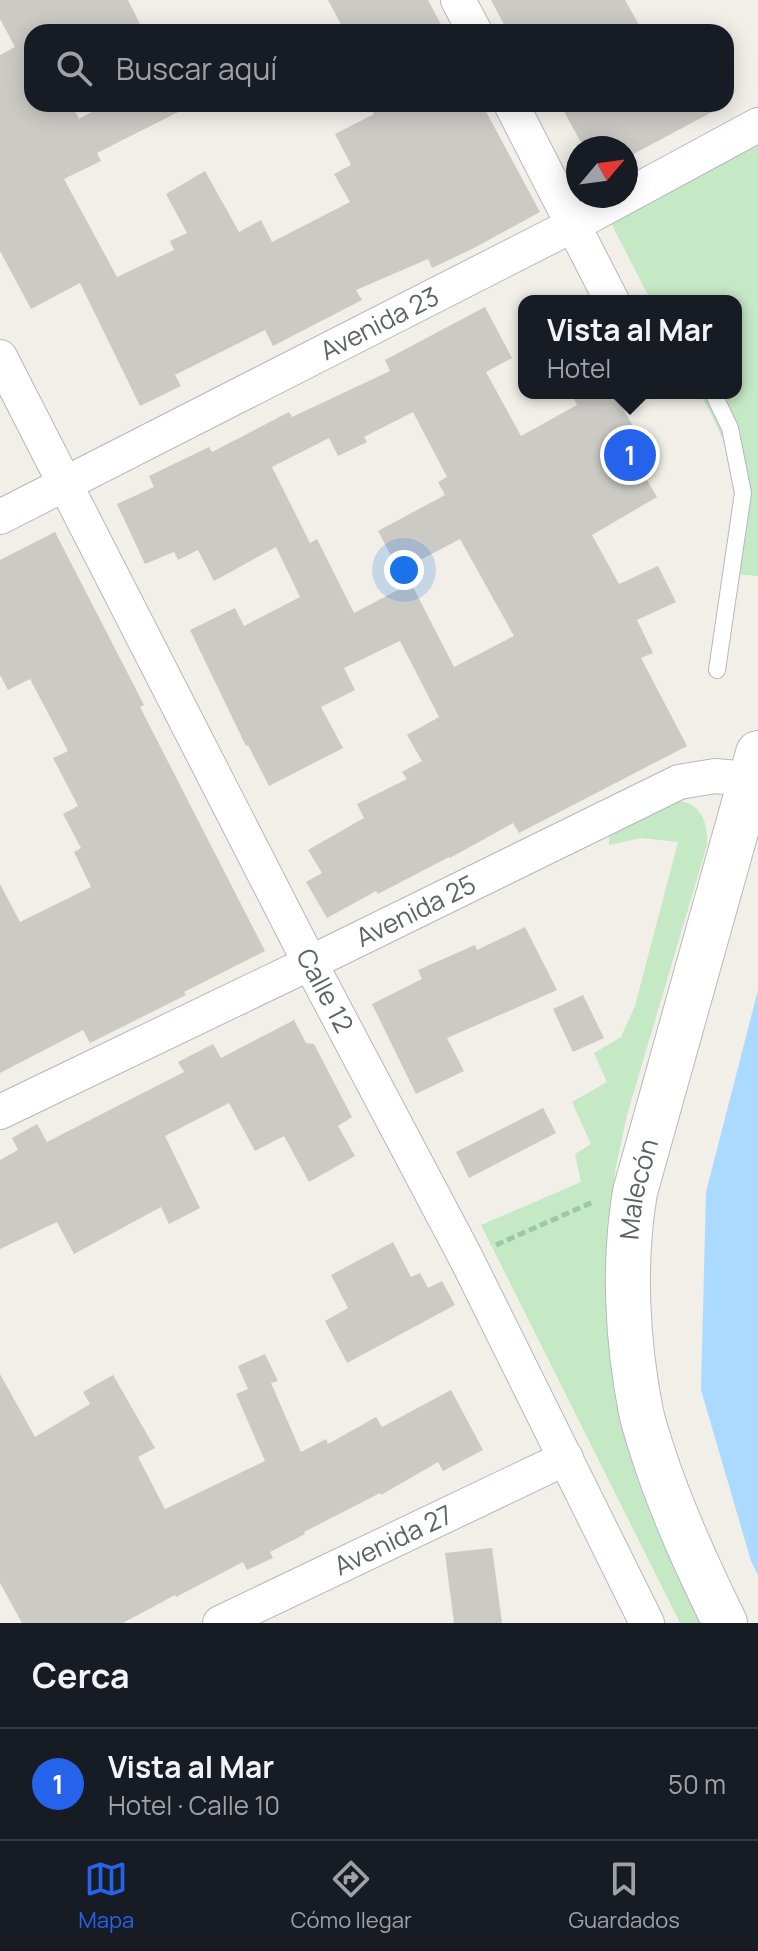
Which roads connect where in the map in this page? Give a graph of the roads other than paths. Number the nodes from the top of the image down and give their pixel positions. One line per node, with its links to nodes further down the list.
1 (458, 0): 2 (street)
2 (471, 24)
3 (515, 112): 5 (street)
4 (758, 125): 5 (street, Avenida 23)
5 (573, 225): 6 (street); 9 (street, Avenida 23)
6 (609, 295)
7 (0, 357): 9 (street, Calle 12)
8 (716, 399): 11 (lane)
9 (65, 485): 10 (street, Avenida 23); 13 (street, Calle 12)
10 (0, 517)
11 (717, 670)
12 (754, 766): 13 (street, Avenida 25); 18 (main road, Malecón)
13 (310, 963): 14 (street, Avenida 25); 15 (street, Calle 12)
14 (0, 1112)
15 (566, 1458): 16 (street, Avenida 27); 17 (street, Calle 12)
16 (220, 1623)
17 (647, 1623)
18 (725, 1623)

